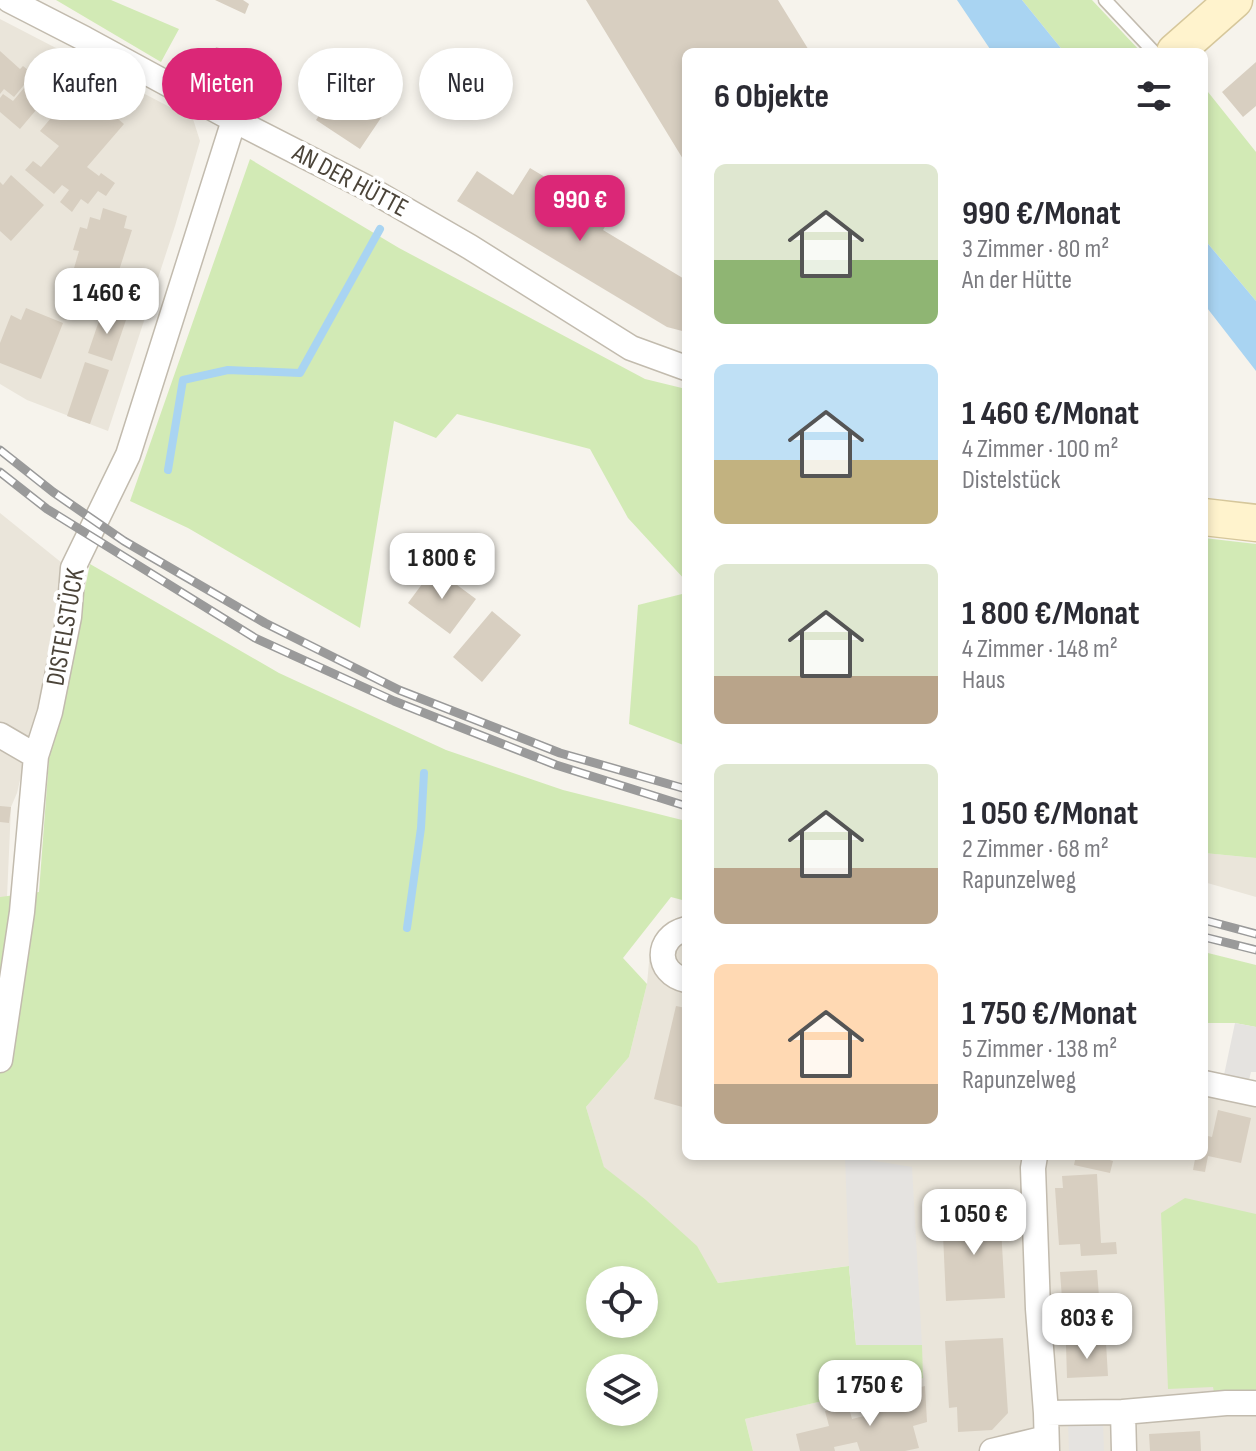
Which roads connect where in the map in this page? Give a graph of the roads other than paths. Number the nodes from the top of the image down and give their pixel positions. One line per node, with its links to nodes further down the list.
1 (9, 0): 6 (street, AN DER HÜTTE)
2 (1105, 0): 4 (lane)
3 (1234, 0): 5 (street)
4 (1150, 48)
5 (1180, 48)
6 (162, 81)
7 (234, 120): 8 (street, AN DER HÜTTE); 12 (street, DISTELSTÜCK)
8 (682, 367)
9 (1208, 517): 10 (street)
10 (1256, 523)
11 (0, 735): 12 (street)
12 (36, 756): 15 (street, DISTELSTÜCK)
13 (682, 930): 14 (street)
14 (682, 979)
15 (0, 1060)
16 (1208, 1084): 17 (street)
17 (1256, 1094)
18 (1034, 1160): 21 (street)
19 (1256, 1403): 20 (street)
20 (1123, 1412): 21 (street); 24 (street)
21 (1046, 1413): 22 (street)
22 (1046, 1444): 23 (street)
23 (992, 1451)
24 (1124, 1451)

